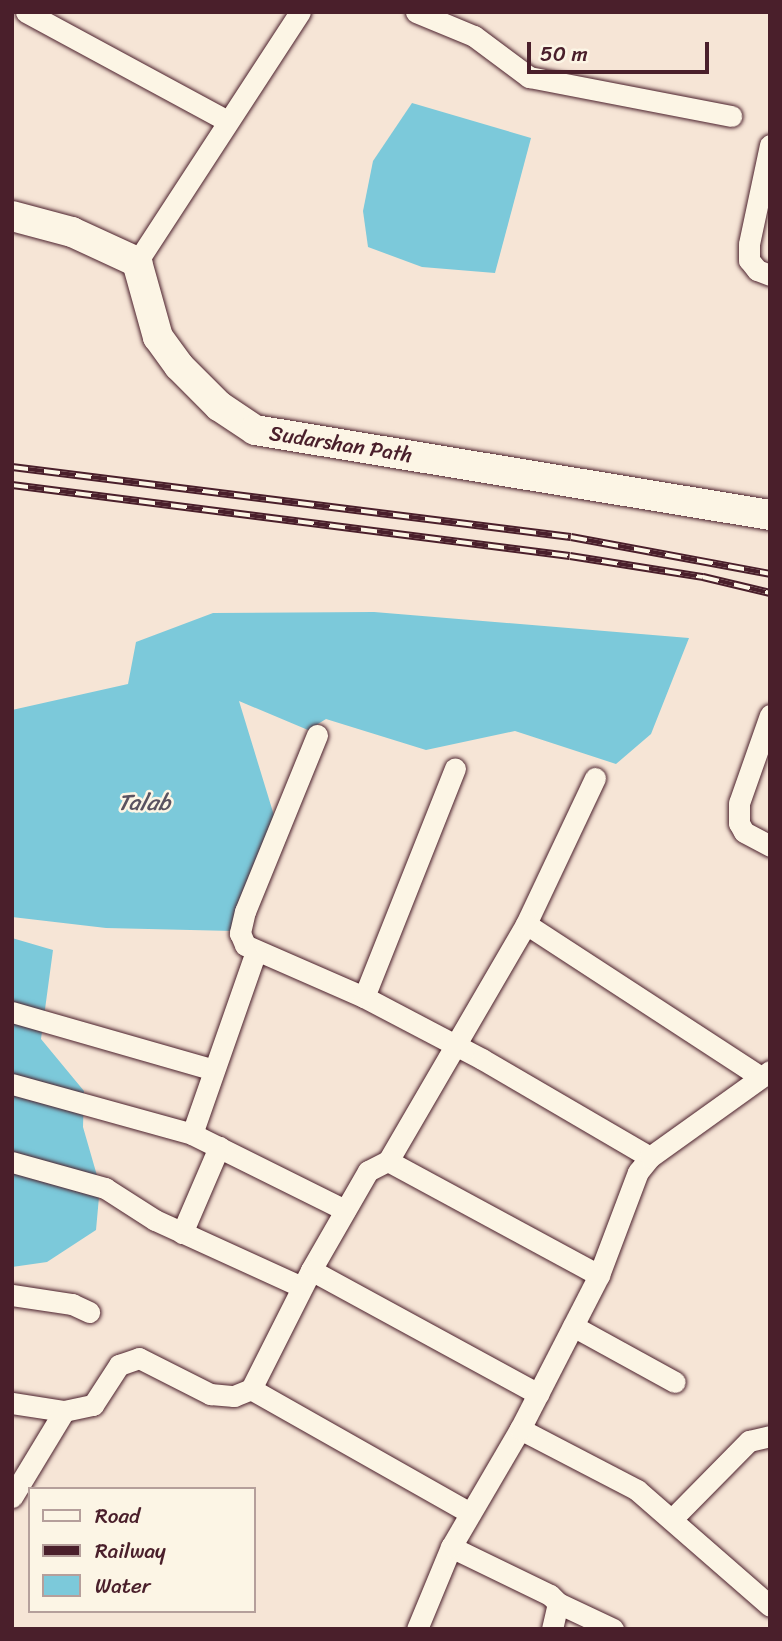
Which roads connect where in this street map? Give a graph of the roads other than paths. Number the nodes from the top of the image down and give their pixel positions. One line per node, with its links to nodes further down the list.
1 (26, 12): 5 (street)
2 (300, 12): 5 (street)
3 (416, 12): 4 (street)
4 (731, 116)
5 (226, 120): 8 (street)
6 (770, 145): 9 (street)
7 (12, 216): 8 (main road)
8 (137, 262): 10 (main road, Sudarshan Path)
9 (770, 275)
10 (770, 515)
11 (770, 715): 15 (street)
12 (317, 735): 17 (street)
13 (455, 768): 18 (street)
14 (595, 779): 16 (street)
15 (770, 846)
16 (526, 924): 20 (street); 22 (street)
17 (256, 951): 18 (street); 21 (street)
18 (364, 997): 20 (street)
19 (12, 1012): 21 (street)
20 (453, 1044): 26 (street); 27 (street)
21 (215, 1070): 24 (street)
22 (765, 1074): 26 (street)
23 (12, 1084): 24 (street)
24 (192, 1134): 25 (street)
25 (219, 1147): 29 (street); 30 (street)
26 (650, 1157): 31 (street)
27 (388, 1161): 29 (street); 31 (street)
28 (12, 1162): 30 (street)
29 (345, 1210): 32 (street)
30 (182, 1233): 32 (street)
31 (599, 1275): 35 (street)
32 (305, 1278): 37 (street); 38 (street)
33 (12, 1295): 34 (street)
34 (89, 1312)
35 (573, 1326): 36 (street); 38 (street)
36 (675, 1382)
37 (251, 1389): 40 (street); 44 (street)
38 (538, 1394): 41 (street)
39 (12, 1403): 40 (street)
40 (64, 1410): 43 (street)
41 (520, 1429): 44 (street); 45 (street)
42 (770, 1436): 45 (street)
43 (12, 1497)
44 (470, 1513): 46 (street)
45 (672, 1519): 48 (street)
46 (451, 1547): 47 (street); 49 (street)
47 (558, 1603): 50 (street); 51 (street)
48 (770, 1606)
49 (417, 1629)
50 (552, 1629)
51 (613, 1629)

